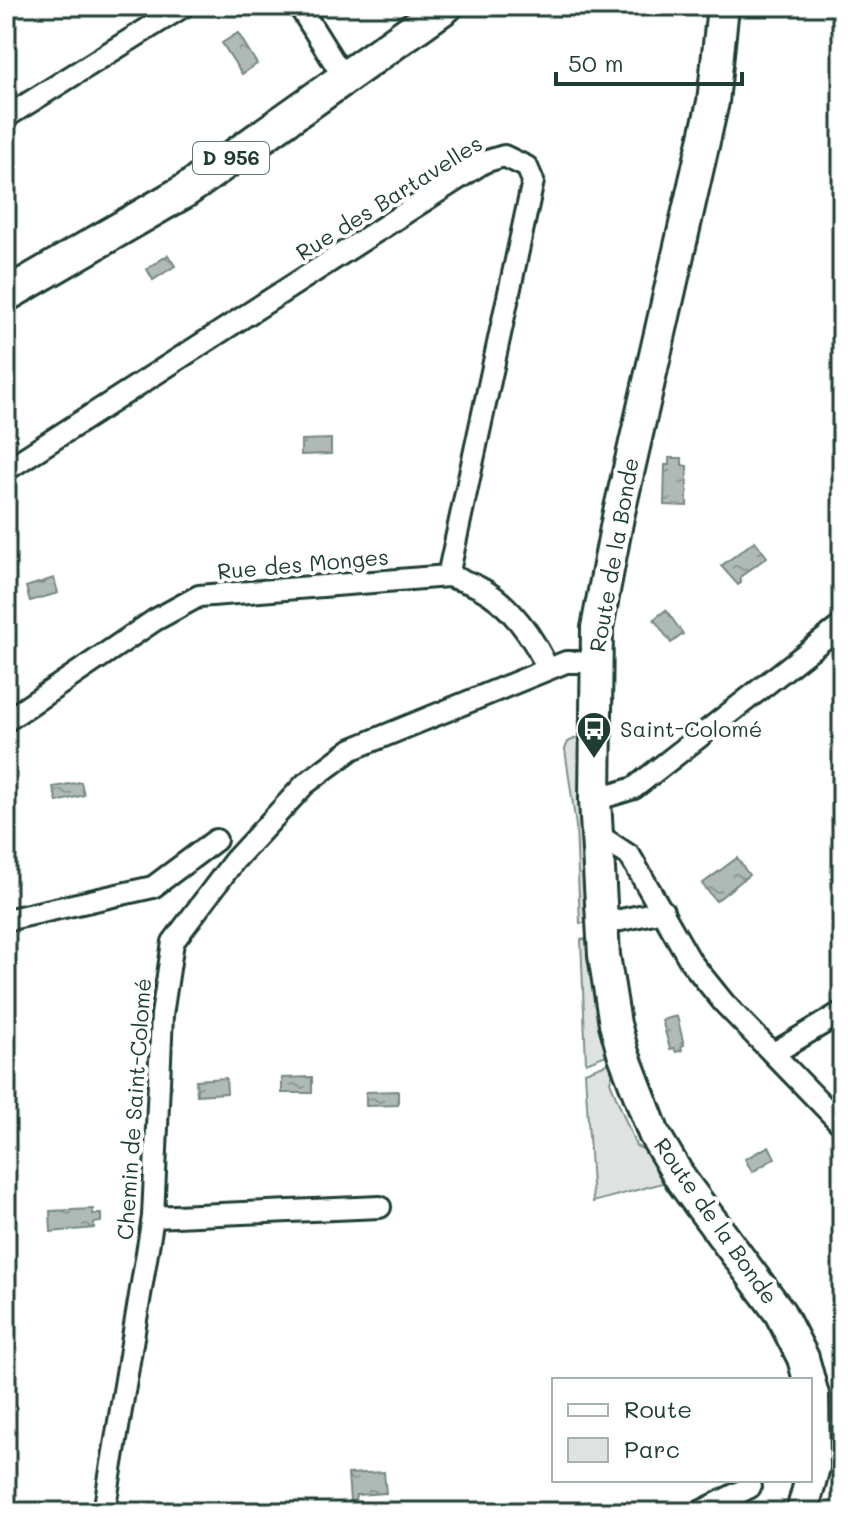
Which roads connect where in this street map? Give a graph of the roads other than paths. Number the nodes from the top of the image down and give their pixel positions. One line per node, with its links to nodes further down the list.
1 (184, 6): 6 (street)
2 (299, 6): 5 (street)
3 (446, 6): 5 (main road, D 956)
4 (719, 11): 11 (main road, Route de la Bonde)
5 (344, 78): 7 (main road, D 956)
6 (6, 117)
7 (6, 295)
8 (6, 470): 9 (street, Rue des Bartavelles)
9 (448, 576): 12 (street); 13 (street, Rue des Monges)
10 (842, 625): 14 (street)
11 (595, 662): 12 (street, Chemin de Saint-Colomé); 14 (main road, Route de la Bonde)
12 (547, 668): 24 (street, Chemin de Saint-Colomé)
13 (6, 721)
14 (595, 800): 15 (main road, Route de la Bonde)
15 (597, 834): 17 (street); 19 (main road, Route de la Bonde)
16 (216, 840): 18 (street)
17 (663, 911): 19 (street); 21 (street)
18 (6, 920)
19 (602, 924): 25 (main road, Route de la Bonde)
20 (842, 1012): 21 (street)
21 (774, 1053): 22 (street)
22 (842, 1125)
23 (380, 1207): 24 (street)
24 (153, 1217): 30 (street, Chemin de Saint-Colomé)
25 (808, 1378)
26 (812, 1392): 27 (main road, Route de la Bonde)
27 (812, 1474)
28 (810, 1482): 32 (main road, Route de la Bonde)
29 (750, 1487): 31 (street)
30 (104, 1512)
31 (700, 1512)
32 (802, 1512)

